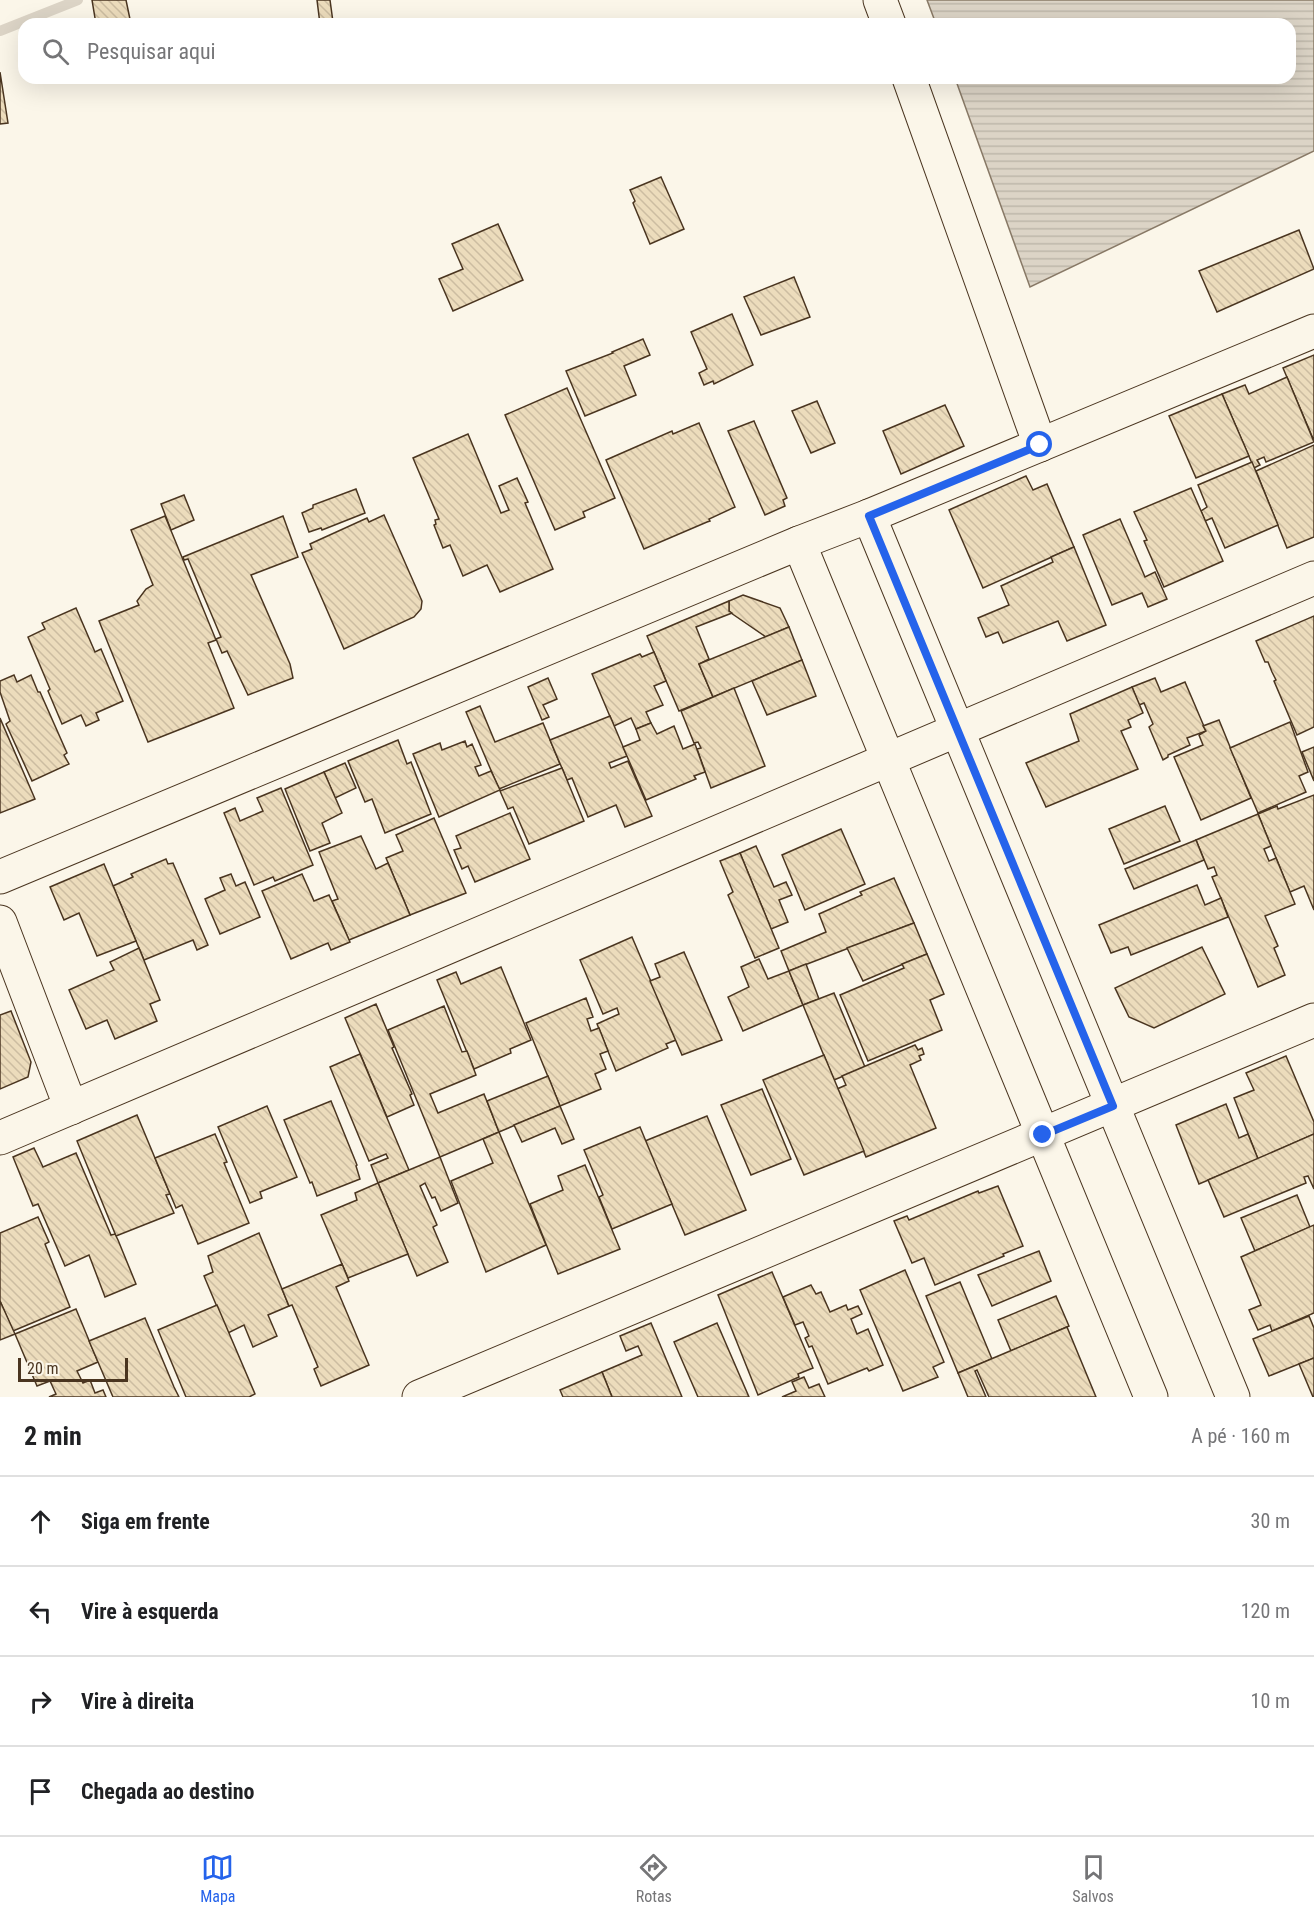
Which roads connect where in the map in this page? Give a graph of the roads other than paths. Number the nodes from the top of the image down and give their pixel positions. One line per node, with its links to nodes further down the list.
1 (880, 0): 2 (street)
2 (887, 18)
3 (911, 84): 5 (street)
4 (1314, 331): 5 (street)
5 (1040, 445): 6 (street)
6 (869, 516): 7 (street); 9 (street)
7 (799, 543): 10 (street); 11 (street)
8 (1314, 578): 9 (street)
9 (957, 729): 10 (street); 14 (street)
10 (888, 759): 15 (street); 16 (street)
11 (0, 877)
12 (0, 922): 15 (street)
13 (1314, 1020): 14 (street)
14 (1113, 1106): 16 (street); 20 (street)
15 (71, 1108): 17 (street)
16 (1043, 1135): 18 (street); 19 (street)
17 (0, 1138)
18 (419, 1397)
19 (1151, 1397)
20 (1233, 1397)

